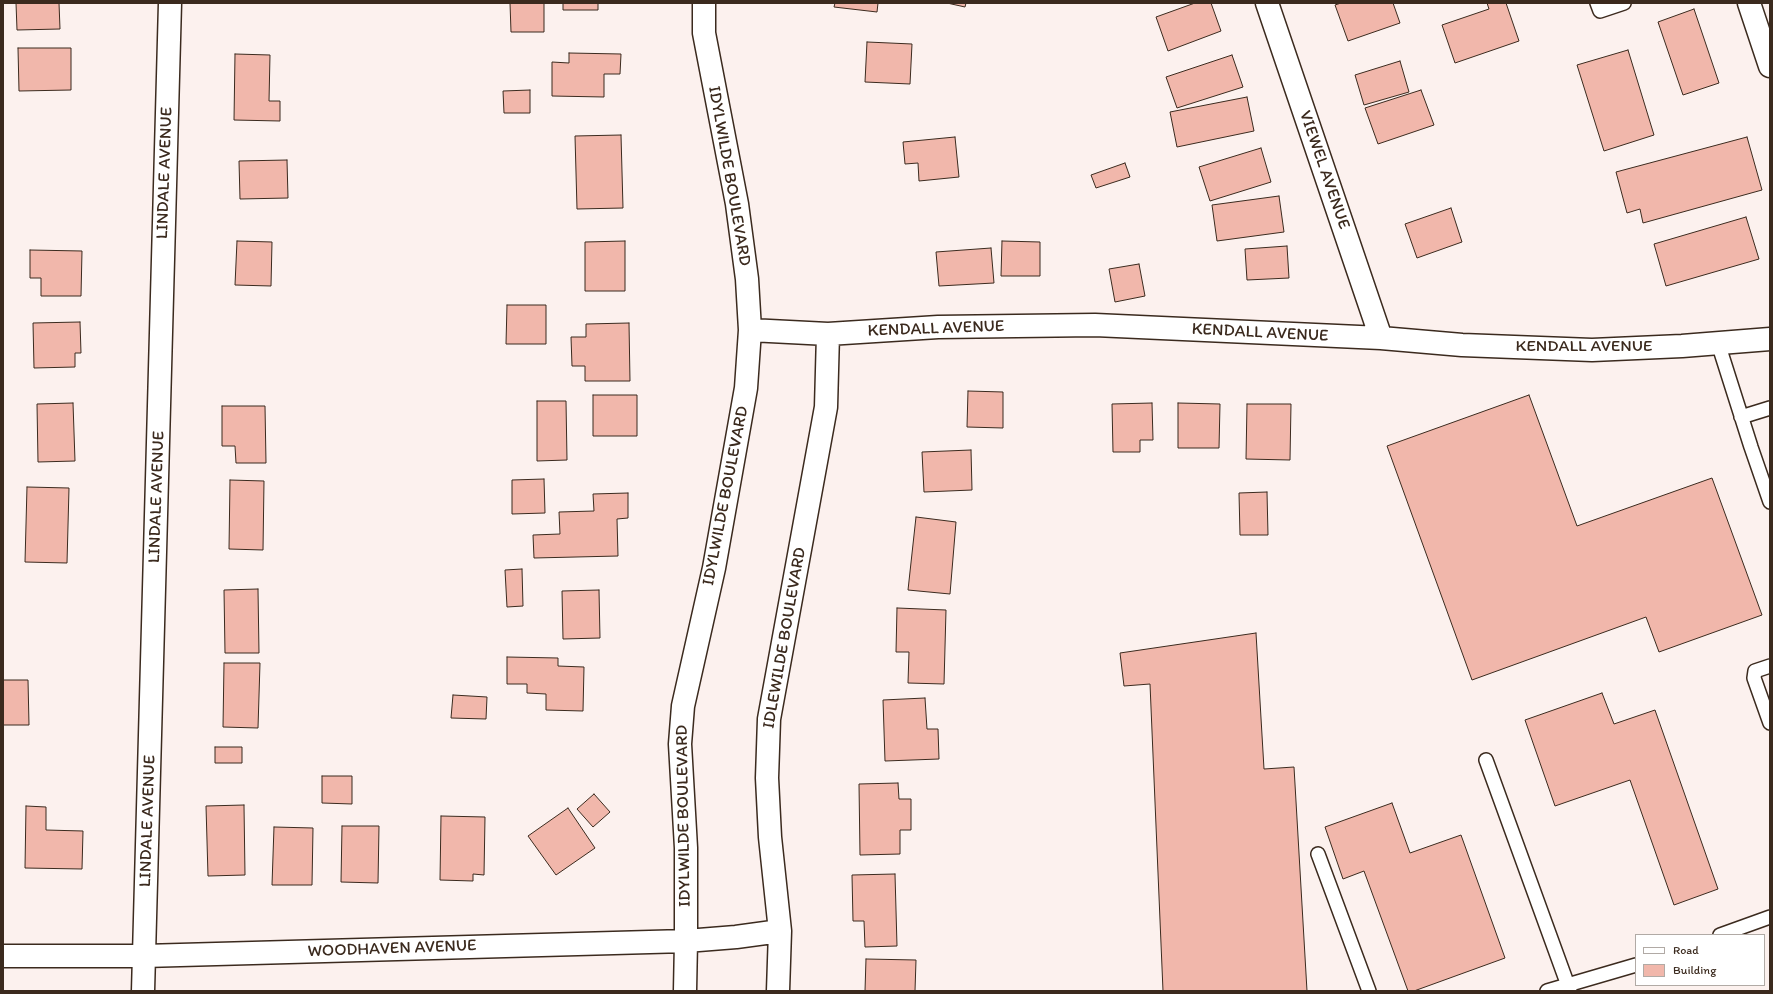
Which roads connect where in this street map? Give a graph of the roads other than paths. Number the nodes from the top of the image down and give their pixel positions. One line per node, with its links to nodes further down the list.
1 (170, 3): 25 (street, LINDALE AVENUE)
2 (704, 3): 8 (street, IDYLWILDE BOULEVARD)
3 (1267, 3): 10 (street, VIEWEL AVENUE)
4 (1597, 3): 5 (lane)
5 (1624, 3)
6 (1749, 3): 7 (street)
7 (1770, 66)
8 (750, 330): 9 (street, KENDALL AVENUE); 23 (street, IDYLWILDE BOULEVARD)
9 (828, 334): 10 (street, KENDALL AVENUE); 21 (street, IDLEWILDE BOULEVARD)
10 (1380, 338): 12 (street, KENDALL AVENUE)
11 (1770, 339): 12 (street, KENDALL AVENUE)
12 (1718, 343): 14 (lane)
13 (1770, 408): 14 (lane)
14 (1741, 417): 15 (lane)
15 (1770, 502)
16 (1770, 666): 17 (lane)
17 (1770, 723)
18 (1486, 760): 27 (lane)
19 (1318, 854): 31 (lane)
20 (1770, 917): 22 (lane)
21 (780, 931): 23 (street, WOODHAVEN AVENUE); 30 (street, IDLEWILDE BOULEVARD)
22 (1723, 934)
23 (686, 941): 25 (street, WOODHAVEN AVENUE); 29 (street, IDYLWILDE BOULEVARD)
24 (3, 956): 25 (street, WOODHAVEN AVENUE)
25 (144, 956): 28 (street, LINDALE AVENUE)
26 (1635, 965): 27 (lane)
27 (1569, 988): 32 (lane)
28 (143, 991)
29 (684, 991)
30 (778, 991)
31 (1369, 991)
32 (1547, 991)

